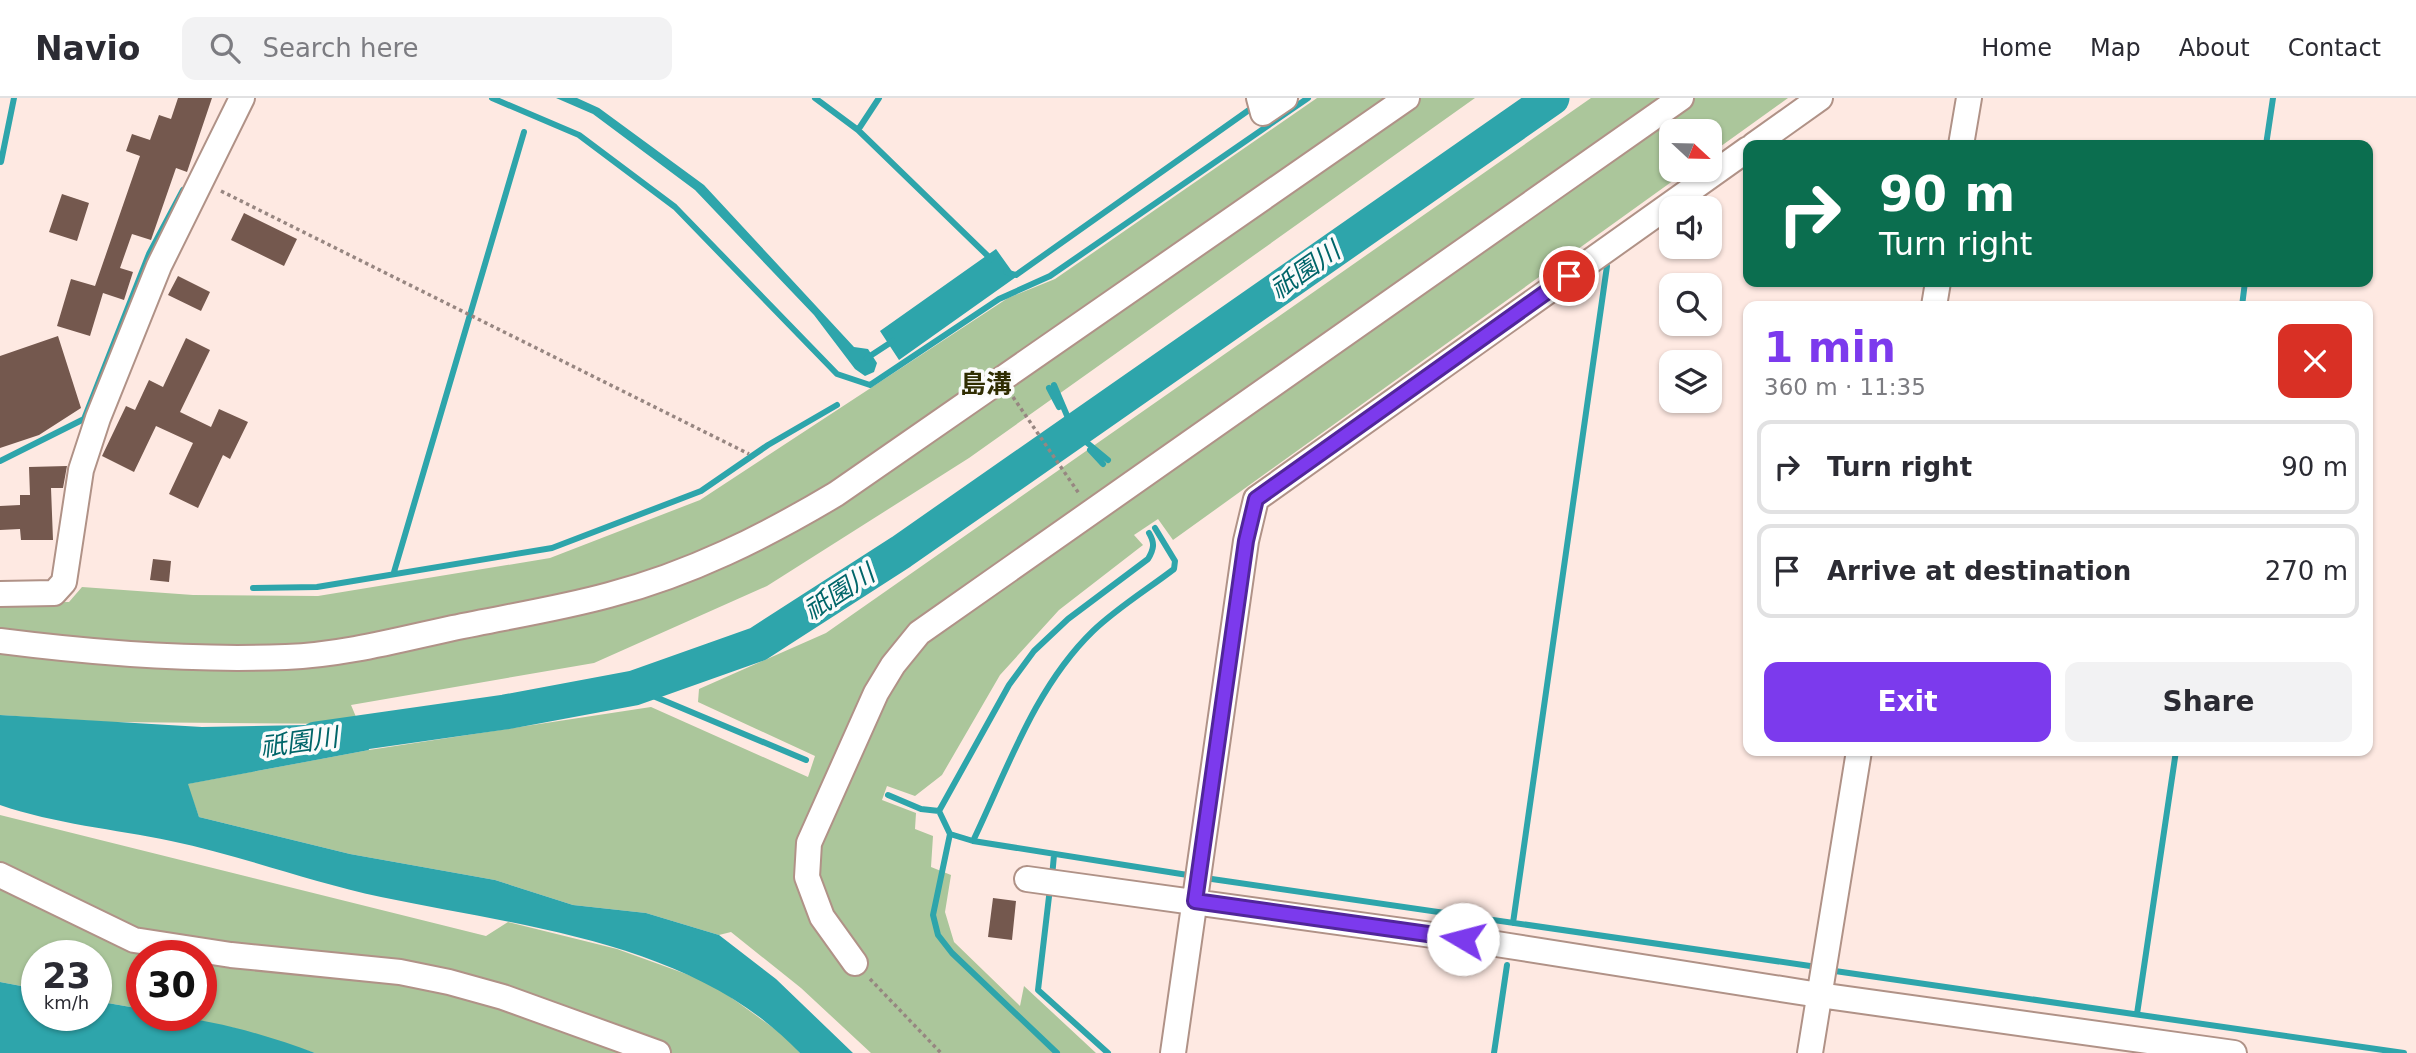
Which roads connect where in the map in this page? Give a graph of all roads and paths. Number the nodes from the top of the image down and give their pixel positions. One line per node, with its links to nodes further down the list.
1 (242, 98): 11 (street)
2 (1285, 98): 7 (street)
3 (1407, 98): 12 (street)
4 (1681, 98): 14 (street)
5 (1820, 98): 8 (street)
6 (1969, 98): 9 (street)
7 (1261, 106)
8 (1761, 140)
9 (1962, 140)
10 (1743, 153): 20 (street)
11 (201, 181): 13 (path); 15 (street)
12 (1000, 378): 14 (path); 16 (street)
13 (749, 454)
14 (1091, 512): 21 (street)
15 (0, 594)
16 (0, 641)
17 (1858, 756): 22 (street)
18 (0, 874): 23 (street)
19 (1027, 879): 20 (street)
20 (1195, 901): 22 (street); 25 (street)
21 (855, 963): 24 (path)
22 (1819, 995): 26 (street); 27 (street)
23 (658, 1053)
24 (941, 1053)
25 (1173, 1053)
26 (1810, 1053)
27 (2234, 1053)

